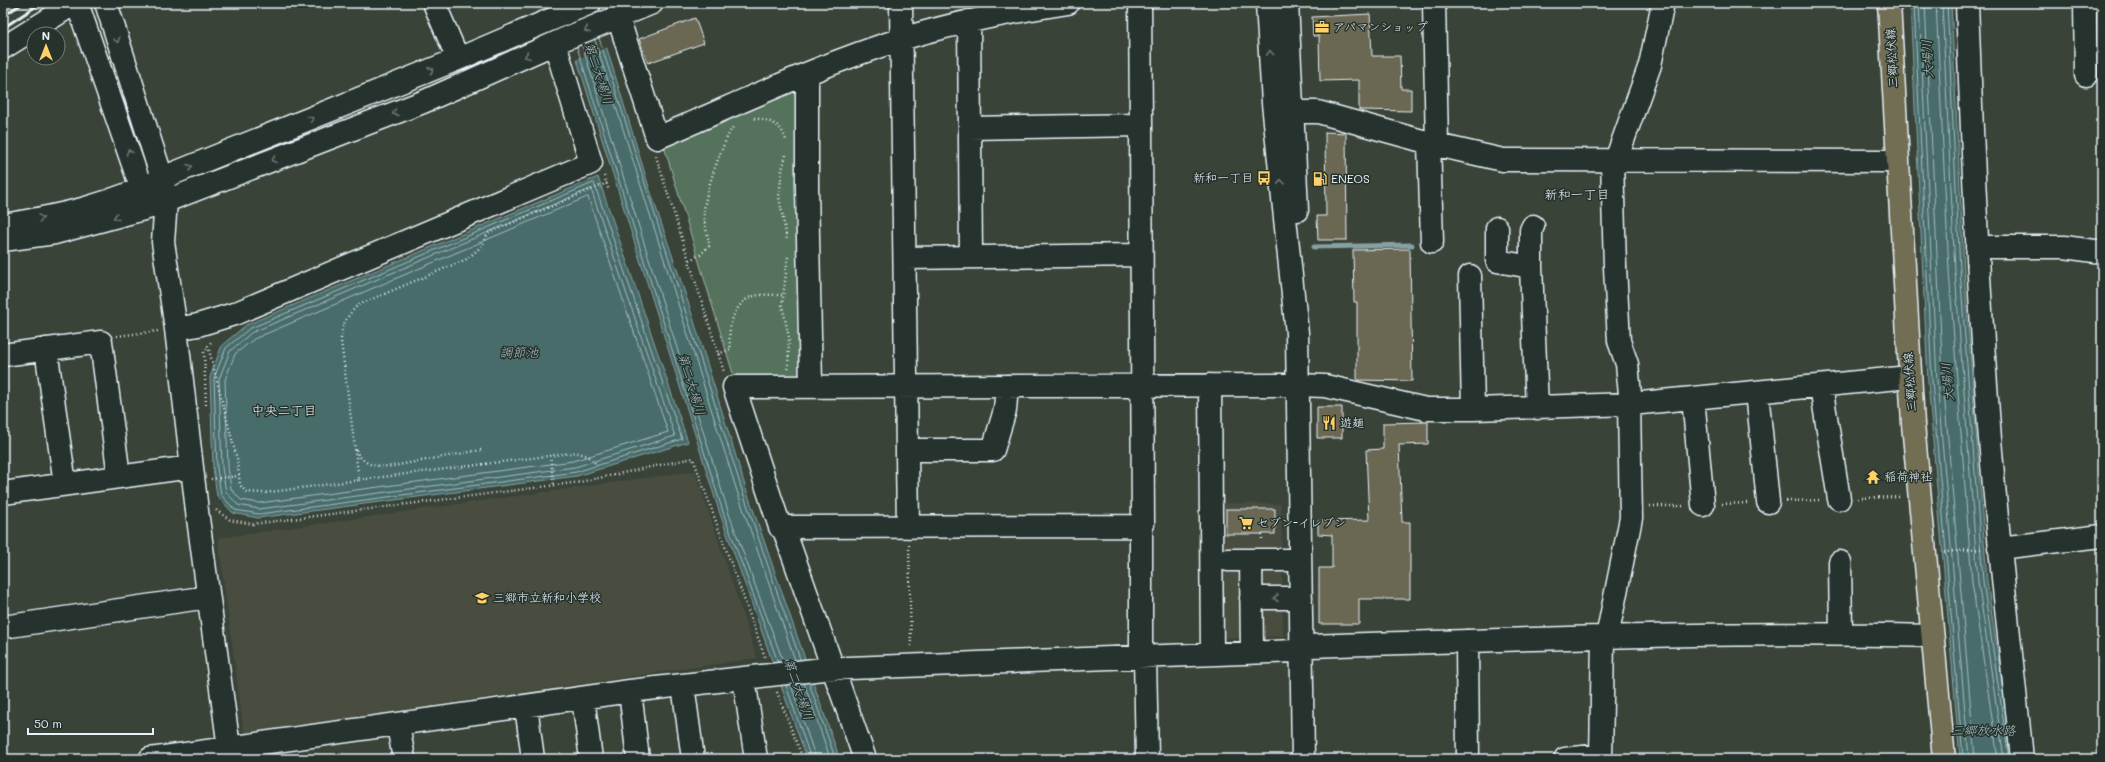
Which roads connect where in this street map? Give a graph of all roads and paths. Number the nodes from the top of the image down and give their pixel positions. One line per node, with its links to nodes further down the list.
1 (76, 3): 20 (street); 39 (street, one-way to 1)
2 (106, 3): 36 (street, one-way to 36)
3 (434, 3): 21 (street)
4 (590, 3): 21 (street)
5 (652, 3): 16 (street)
6 (901, 3): 18 (street)
7 (1068, 3): 17 (street)
8 (1140, 3): 27 (street)
9 (1266, 3): 24 (street, one-way to 9)
10 (1287, 3): 24 (street)
11 (1434, 3): 31 (street)
12 (1663, 3): 33 (street)
13 (1889, 3): 34 (main road, 三郷松伏線)
14 (1967, 3): 46 (street)
15 (2085, 3): 23 (street)
16 (615, 18): 19 (street, one-way to 19); 29 (street)
17 (969, 21): 18 (street); 28 (street)
18 (901, 40): 22 (street); 51 (street)
19 (559, 42): 39 (street, one-way to 39); 56 (street)
20 (3, 48)
21 (458, 59): 36 (street, one-way to 21)
22 (807, 75): 29 (street); 67 (street)
23 (2086, 75)
24 (1283, 112): 31 (street); 66 (street)
25 (751, 118): 30 (path)
26 (737, 124): 52 (path)
27 (1141, 125): 28 (street); 49 (street)
28 (970, 128): 50 (street)
29 (657, 138): 52 (path)
30 (787, 144)
31 (1433, 144): 33 (street); 44 (street)
32 (787, 149): 45 (path)
33 (1614, 160): 34 (street); 74 (street)
34 (1897, 161): 63 (main road, 三郷松伏線)
35 (602, 170): 37 (path)
36 (162, 178): 39 (street)
37 (607, 183): 38 (path); 78 (path)
38 (609, 191)
39 (152, 199): 40 (street, one-way to 39); 43 (street, one-way to 43); 56 (street)
40 (3, 225)
41 (1533, 226): 53 (street)
42 (1497, 228): 53 (street)
43 (3, 240)
44 (1432, 242)
45 (788, 247)
46 (1977, 247): 47 (street); 98 (street)
47 (2102, 252)
48 (788, 253): 55 (path)
49 (1141, 255): 50 (street); 64 (street)
50 (971, 257): 51 (street)
51 (905, 258): 71 (street)
52 (689, 260): 61 (path)
53 (1531, 267): 76 (street)
54 (1470, 276): 77 (street)
55 (782, 295): 61 (path); 67 (path)
56 (176, 329): 58 (path); 83 (street)
57 (216, 338): 59 (path)
58 (101, 342): 60 (street); 84 (street)
59 (208, 346): 75 (path); 85 (path)
60 (46, 349): 62 (street); 87 (street)
61 (718, 354): 70 (path)
62 (3, 355)
63 (1909, 377): 69 (street); 109 (main road, 三郷松伏線)
64 (1143, 385): 65 (street); 68 (street); 94 (street)
65 (1210, 385): 66 (street); 115 (street)
66 (1298, 385): 77 (street); 102 (street)
67 (811, 386): 70 (street); 71 (street)
68 (1007, 386): 71 (street); 80 (street)
69 (1821, 386): 72 (street); 90 (street)
70 (734, 387): 95 (street)
71 (907, 387): 80 (street)
72 (1757, 392): 73 (street); 92 (street)
73 (1694, 398): 74 (street); 93 (street)
74 (1630, 404): 76 (street); 110 (street)
75 (206, 406)
76 (1537, 408): 77 (street)
77 (1473, 409)
78 (355, 448): 79 (path); 86 (path)
79 (481, 450)
80 (908, 450): 96 (street)
81 (550, 455): 82 (path); 86 (path); 88 (path)
82 (597, 466)
83 (200, 470): 84 (street); 85 (path); 104 (street)
84 (119, 476): 87 (street)
85 (239, 476): 86 (path)
86 (359, 480)
87 (66, 484): 89 (street)
88 (554, 485): 91 (path); 118 (path)
89 (3, 493)
90 (1839, 499)
91 (214, 502)
92 (1768, 502)
93 (1703, 505)
94 (1141, 526): 96 (street); 116 (street)
95 (782, 527): 96 (street); 117 (street)
96 (908, 527): 114 (path)
97 (2102, 536): 98 (street)
98 (1993, 548): 99 (path); 141 (street)
99 (1938, 553)
100 (1228, 560): 101 (street)
101 (1251, 560): 102 (street); 105 (street)
102 (1300, 560): 106 (street)
103 (1840, 562): 108 (street)
104 (208, 598): 107 (street); 125 (street)
105 (1251, 598): 106 (street, one-way to 105); 113 (street)
106 (1301, 598): 112 (street)
107 (3, 627)
108 (1841, 633): 109 (street); 110 (street)
109 (1932, 636): 140 (main road, 三郷松伏線)
110 (1605, 637): 111 (street); 126 (street)
111 (1467, 641): 112 (street); 138 (street)
112 (1301, 649): 113 (street); 137 (street)
113 (1252, 652): 115 (street)
114 (911, 654)
115 (1212, 654): 116 (street)
116 (1143, 656): 117 (street); 136 (street)
117 (828, 668): 118 (street); 135 (street)
118 (772, 675): 119 (street); 134 (path)
119 (744, 679): 120 (street); 133 (street)
120 (683, 685): 121 (street); 132 (street)
121 (630, 691): 122 (street); 131 (street)
122 (582, 698): 123 (street); 130 (street)
123 (526, 706): 124 (street); 129 (street)
124 (398, 725): 125 (street); 128 (street)
125 (232, 752): 127 (street)
126 (1601, 757): 139 (street)
127 (150, 759)
128 (404, 759)
129 (533, 759)
130 (591, 759)
131 (638, 759)
132 (693, 759)
133 (756, 759)
134 (803, 759)
135 (865, 759)
136 (1147, 759)
137 (1303, 759)
138 (1468, 759)
139 (1564, 759)
140 (1944, 759)
141 (2022, 759)

